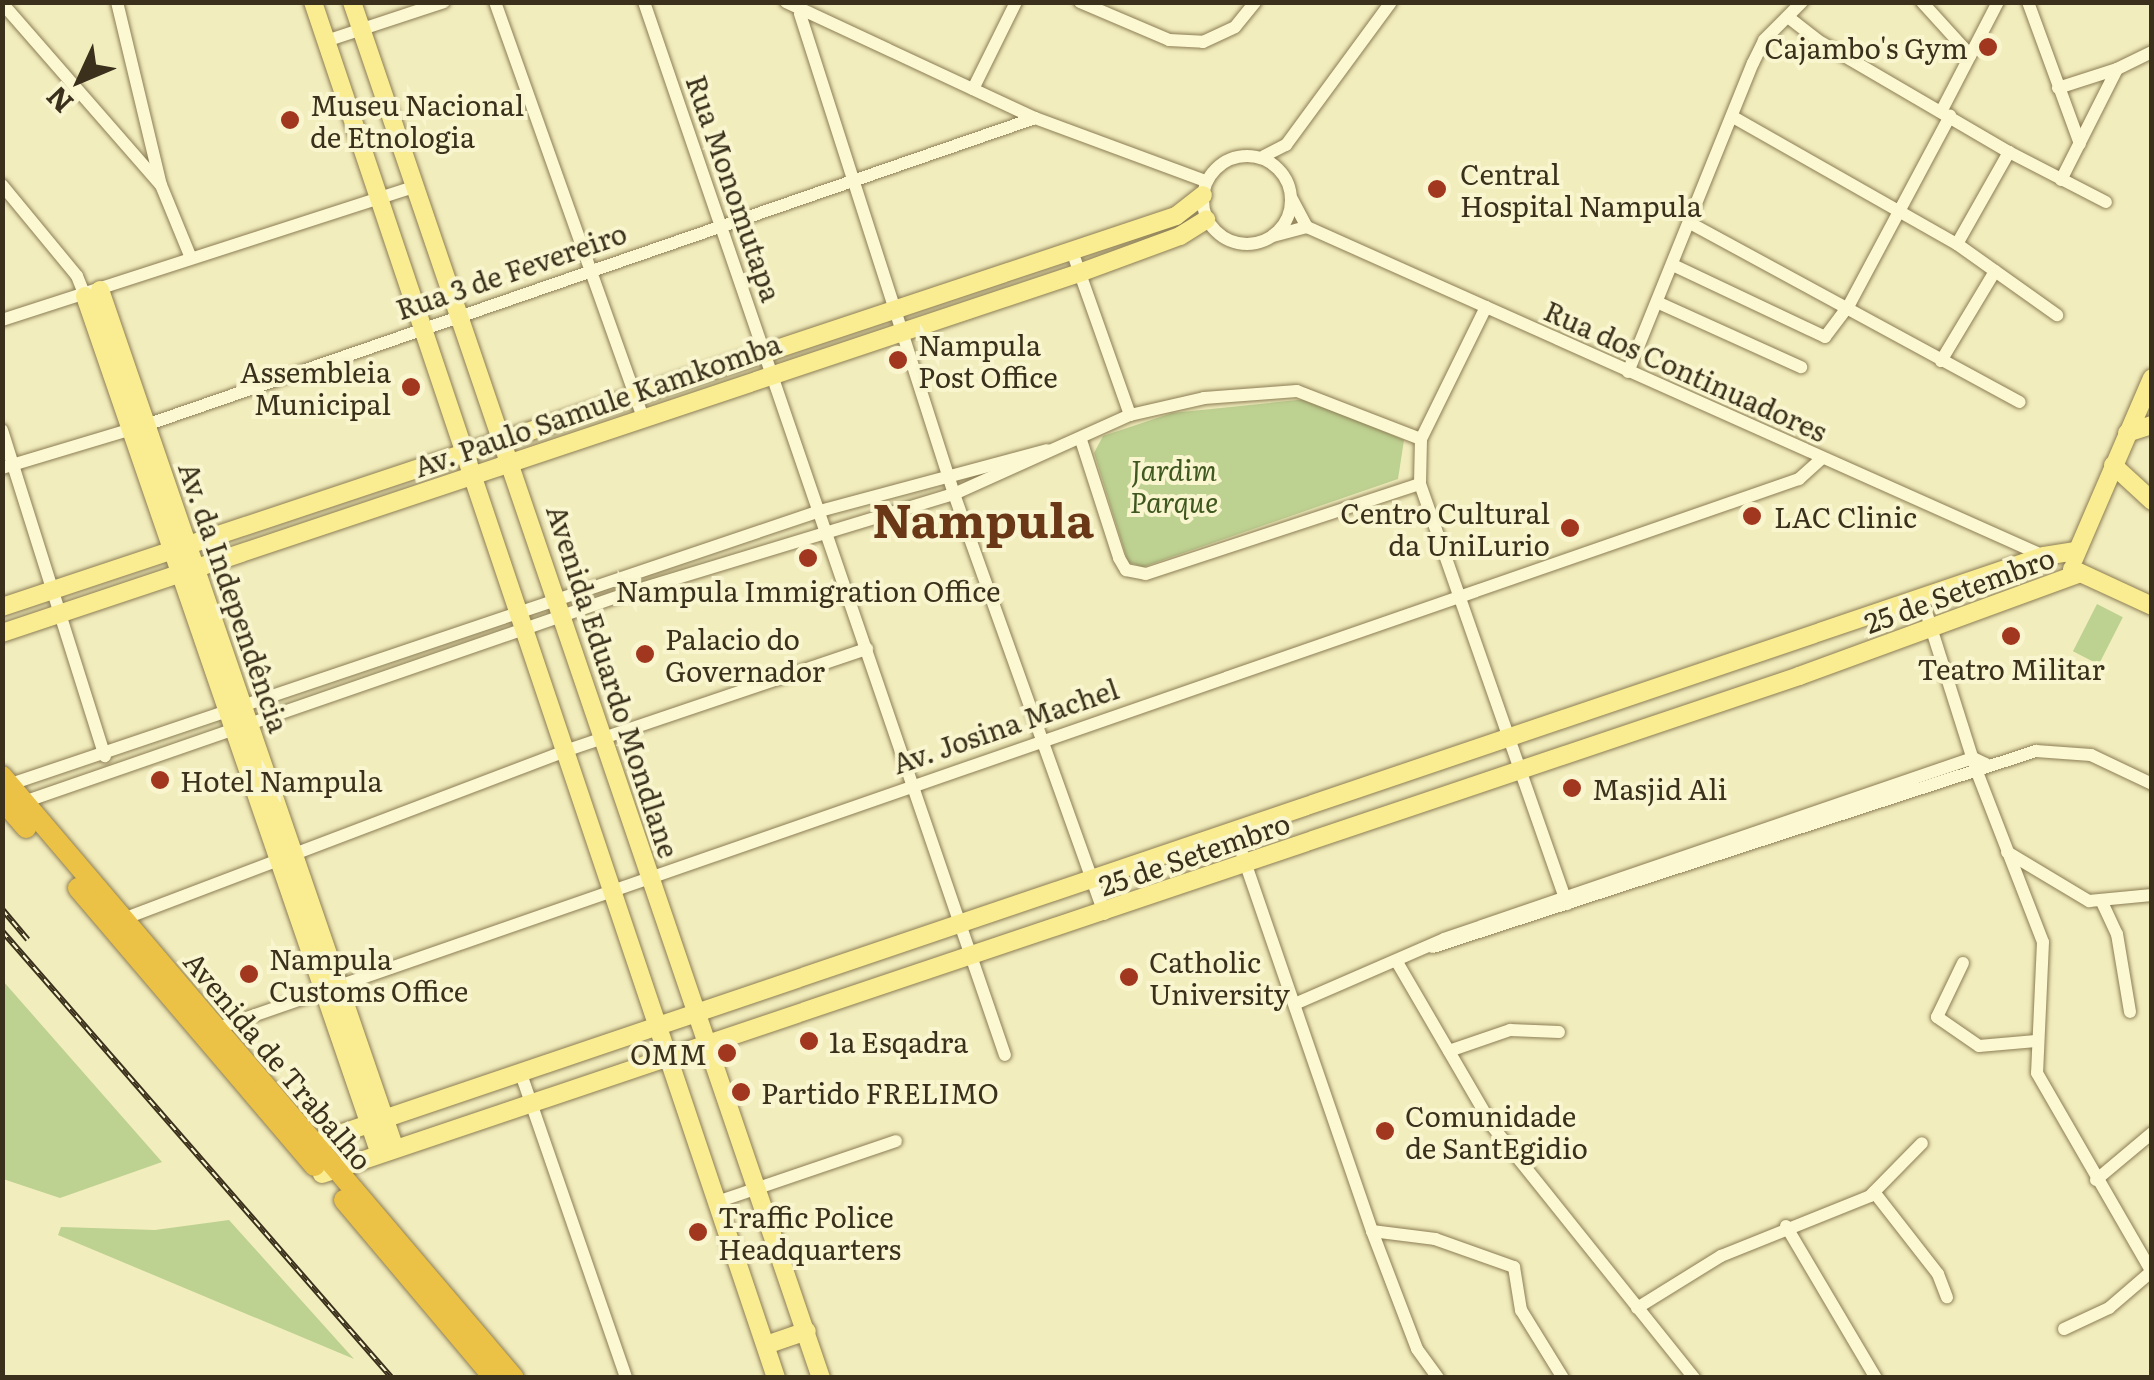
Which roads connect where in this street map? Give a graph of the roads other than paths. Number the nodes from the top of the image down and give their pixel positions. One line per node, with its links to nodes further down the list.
1 (117, 2): 37 (street)
2 (313, 2): 20 (main road)
3 (352, 2): 19 (main road, Avenida Eduardo Mondlane)
4 (444, 2): 19 (street)
5 (496, 2): 53 (street)
6 (644, 2): 46 (street, Rua Monomutapa)
7 (786, 2): 17 (street)
8 (1016, 2): 25 (street)
9 (1080, 2): 10 (street)
10 (1254, 2)
11 (1390, 2): 30 (street)
12 (1802, 2): 18 (street)
13 (1922, 2): 22 (street)
14 (1998, 2): 22 (street)
15 (2028, 2): 24 (street)
16 (2, 3): 37 (street)
17 (800, 14): 25 (street); 34 (street)
18 (1788, 16): 26 (street); 27 (street)
19 (361, 28): 20 (street); 38 (main road, Avenida Eduardo Mondlane)
20 (326, 40): 40 (main road)
21 (2152, 52): 23 (street)
22 (1970, 55): 26 (street)
23 (2117, 69): 24 (street); 29 (street)
24 (2058, 88): 29 (street)
25 (973, 89): 28 (street)
26 (1946, 113): 31 (street); 43 (street)
27 (1733, 117): 43 (street); 45 (street)
28 (1036, 118): 34 (street, Rua 3 de Fevereiro); 39 (street)
29 (2080, 144): 35 (street)
30 (1286, 145): 32 (street); 33 (street)
31 (2009, 152): 35 (street); 49 (street)
32 (1264, 156): 33 (street); 39 (street)
33 (1282, 173): 41 (street)
34 (852, 178): 46 (street, Rua 3 de Fevereiro); 60 (street)
35 (2062, 180): 42 (street)
36 (2, 185): 56 (street)
37 (161, 185): 51 (street)
38 (416, 186): 40 (street); 61 (main road, Avenida Eduardo Mondlane)
39 (1204, 188): 44 (street); 50 (main road, Av. Paulo Samule Kamkomba)
40 (376, 195): 51 (street); 64 (main road)
41 (1292, 199): 47 (street); 48 (street)
42 (2106, 202)
43 (1902, 211): 49 (street); 59 (street)
44 (1206, 220): 48 (street); 55 (main road, Av. Paulo Samule Kamkomba)
45 (1690, 223): 52 (street); 59 (street)
46 (720, 225): 53 (street, Rua 3 de Fevereiro); 66 (street, Rua Monomutapa)
47 (1308, 227): 48 (street); 58 (street, Rua dos Continuadores)
48 (1273, 236)
49 (1958, 244): 54 (street)
50 (1072, 251): 55 (street); 60 (main road, Av. Paulo Samule Kamkomba)
51 (191, 258): 56 (street)
52 (1675, 266): 57 (street); 59 (street)
53 (588, 268): 61 (street, Rua 3 de Fevereiro); 72 (street)
54 (1995, 271): 62 (street); 67 (street)
55 (1082, 272): 65 (main road, Av. Paulo Samule Kamkomba); 74 (street)
56 (93, 293): 63 (street); 77 (main road, Av. da Independência)
57 (1660, 303): 68 (street); 69 (street)
58 (1486, 307): 69 (street, Rua dos Continuadores); 81 (street)
59 (1848, 308): 67 (street)
60 (898, 310): 65 (street); 66 (main road, Av. Paulo Samule Kamkomba)
61 (462, 314): 64 (street, Rua 3 de Fevereiro); 80 (main road, Avenida Eduardo Mondlane)
62 (2056, 315)
63 (2, 320)
64 (420, 329): 77 (street, Rua 3 de Fevereiro); 83 (main road)
65 (904, 330): 70 (main road, Av. Paulo Samule Kamkomba); 89 (street)
66 (767, 352): 70 (street, Rua Monomutapa); 72 (main road, Av. Paulo Samule Kamkomba)
67 (1942, 361): 73 (street)
68 (1801, 367)
69 (1628, 372): 84 (street, Rua dos Continuadores)
70 (774, 373): 75 (main road, Av. Paulo Samule Kamkomba); 93 (street, Rua Monomutapa)
71 (2152, 378): 79 (main road)
72 (635, 397): 75 (street); 80 (main road, Av. Paulo Samule Kamkomba)
73 (2020, 402)
74 (1130, 414): 81 (street); 82 (street)
75 (643, 418): 85 (main road, Av. Paulo Samule Kamkomba)
76 (2152, 425): 79 (main road)
77 (140, 428): 87 (street, Rua 3 de Fevereiro); 95 (main road, Av. da Independência)
78 (2, 430): 87 (street)
79 (2127, 433): 86 (main road)
80 (504, 437): 83 (main road, Av. Paulo Samule Kamkomba); 85 (main road, Avenida Eduardo Mondlane)
81 (1420, 439): 90 (street)
82 (1082, 440): 89 (street); 90 (street); 91 (street)
83 (464, 453): 88 (main road); 95 (main road, Av. Paulo Samule Kamkomba)
84 (1821, 458): 98 (street, Rua dos Continuadores); 106 (street, Av. Josina Machel)
85 (512, 464): 88 (main road, Av. Paulo Samule Kamkomba); 111 (main road, Avenida Eduardo Mondlane)
86 (2114, 464): 92 (main road); 96 (main road)
87 (8, 466): 104 (street)
88 (471, 478): 99 (main road, Av. Paulo Samule Kamkomba); 113 (main road)
89 (950, 478): 91 (street); 93 (street)
90 (1420, 484): 106 (street)
91 (954, 494): 94 (street); 124 (street)
92 (2152, 501)
93 (820, 511): 94 (street, Rua Monomutapa); 97 (street)
94 (829, 537): 101 (street); 117 (street, Rua Monomutapa)
95 (177, 548): 99 (main road, Av. da Independência); 104 (main road, Av. Paulo Samule Kamkomba)
96 (2076, 551): 98 (main road, 25 de Setembro); 100 (main road)
97 (681, 556): 101 (street); 102 (street)
98 (2044, 556): 100 (main road); 108 (main road, 25 de Setembro)
99 (184, 569): 112 (main road, Av. Paulo Samule Kamkomba); 120 (main road, Av. da Independência)
100 (2080, 573): 107 (main road); 114 (main road, 25 de Setembro)
101 (687, 574): 105 (street)
102 (625, 576): 105 (street); 111 (street)
103 (2152, 584): 107 (main road)
104 (52, 590): 109 (main road, Av. Paulo Samule Kamkomba); 112 (street)
105 (630, 592): 111 (street)
106 (1457, 594): 123 (street); 124 (street, Av. Josina Machel)
107 (2130, 595): 110 (main road)
108 (1922, 598): 114 (street); 116 (main road, 25 de Setembro)
109 (2, 606)
110 (2152, 606)
111 (560, 607): 113 (street); 122 (main road, Avenida Eduardo Mondlane)
112 (60, 612): 115 (main road, Av. Paulo Samule Kamkomba); 126 (street)
113 (520, 620): 120 (street); 125 (main road)
114 (1933, 630): 118 (main road, 25 de Setembro); 127 (street)
115 (2, 633)
116 (1786, 646): 118 (main road); 119 (main road, 25 de Setembro)
117 (867, 649): 122 (street); 130 (street, Rua Monomutapa)
118 (1799, 676): 121 (main road, 25 de Setembro)
119 (1648, 693): 121 (main road); 123 (main road, 25 de Setembro)
120 (237, 716): 126 (street); 128 (street); 137 (main road, Av. da Independência)
121 (1658, 722): 129 (main road, 25 de Setembro)
122 (605, 739): 125 (street); 139 (main road, Avenida Eduardo Mondlane)
123 (1512, 739): 129 (street); 132 (main road, 25 de Setembro)
124 (1042, 741): 130 (street, Av. Josina Machel); 140 (street)
125 (565, 751): 137 (street); 141 (main road)
126 (104, 752): 128 (street); 133 (street)
127 (1979, 764): 131 (street); 136 (street); 144 (street)
128 (109, 768): 133 (street)
129 (1521, 769): 134 (main road, 25 de Setembro); 144 (street)
130 (911, 782): 139 (street, Av. Josina Machel); 147 (street, Rua Monomutapa)
131 (2152, 784)
132 (1372, 786): 134 (main road); 135 (main road, 25 de Setembro)
133 (8, 793): 146 (highway, Avenida de Trabalho)
134 (1382, 818): 138 (main road, 25 de Setembro)
135 (1235, 832): 138 (street); 140 (main road, 25 de Setembro)
136 (2007, 852): 143 (street); 160 (street)
137 (285, 861): 146 (street); 152 (main road, Av. da Independência)
138 (1247, 864): 145 (main road, 25 de Setembro); 154 (street)
139 (650, 875): 141 (street, Av. Josina Machel); 155 (main road, Avenida Eduardo Mondlane)
140 (1093, 881): 145 (street); 147 (main road, 25 de Setembro)
141 (611, 889): 152 (street, Av. Josina Machel); 157 (main road)
142 (2152, 896): 143 (street)
143 (2101, 900): 156 (street)
144 (1566, 902): 149 (street)
145 (1104, 914): 148 (main road, 25 de Setembro)
146 (116, 922): 158 (highway, Avenida de Trabalho)
147 (960, 924): 148 (street, Rua Monomutapa); 151 (main road, 25 de Setembro)
148 (970, 958): 153 (main road, 25 de Setembro); 163 (street, Rua Monomutapa)
149 (1396, 962): 154 (street); 162 (street)
150 (1963, 963): 160 (street)
151 (826, 969): 153 (main road); 155 (main road, 25 de Setembro)
152 (330, 992): 158 (street, Av. Josina Machel); 167 (main road, Av. da Independência)
153 (836, 1002): 161 (main road, 25 de Setembro)
154 (1297, 1003): 179 (street)
155 (698, 1010): 157 (main road, 25 de Setembro); 161 (main road, Avenida Eduardo Mondlane)
156 (2130, 1012)
157 (657, 1025): 164 (main road); 165 (main road, 25 de Setembro)
158 (209, 1031): 171 (highway, Avenida de Trabalho)
159 (1558, 1032): 162 (street)
160 (2036, 1041): 174 (street)
161 (712, 1048): 164 (main road, 25 de Setembro); 175 (main road, Avenida Eduardo Mondlane)
162 (1449, 1051): 182 (street)
163 (1005, 1055)
164 (670, 1062): 166 (main road, 25 de Setembro); 177 (main road)
165 (521, 1074): 166 (street); 167 (main road, 25 de Setembro)
166 (531, 1104): 172 (main road, 25 de Setembro); 187 (street)
167 (377, 1121): 171 (main road, 25 de Setembro); 172 (main road, Av. da Independência)
168 (2152, 1132): 174 (street)
169 (896, 1141): 175 (street)
170 (1922, 1143): 176 (street)
171 (306, 1146): 173 (highway, Avenida de Trabalho)
172 (388, 1152): 173 (main road, 25 de Setembro)
173 (329, 1172): 186 (highway, Avenida de Trabalho)
174 (2096, 1180): 180 (street)
175 (759, 1187): 177 (street); 184 (main road, Avenida Eduardo Mondlane)
176 (1874, 1192): 178 (street); 181 (street)
177 (717, 1202): 185 (main road)
178 (1786, 1226): 182 (street); 193 (street)
179 (1372, 1231): 190 (street); 191 (street)
180 (2151, 1272): 183 (street)
181 (1947, 1297)
182 (1636, 1308): 192 (street)
183 (2064, 1329)
184 (807, 1332): 185 (main road); 189 (main road, Avenida Eduardo Mondlane)
185 (766, 1345): 188 (main road)
186 (507, 1377)
187 (626, 1378)
188 (776, 1378)
189 (821, 1378)
190 (1438, 1378)
191 (1563, 1378)
192 (1694, 1378)
193 (1876, 1378)

